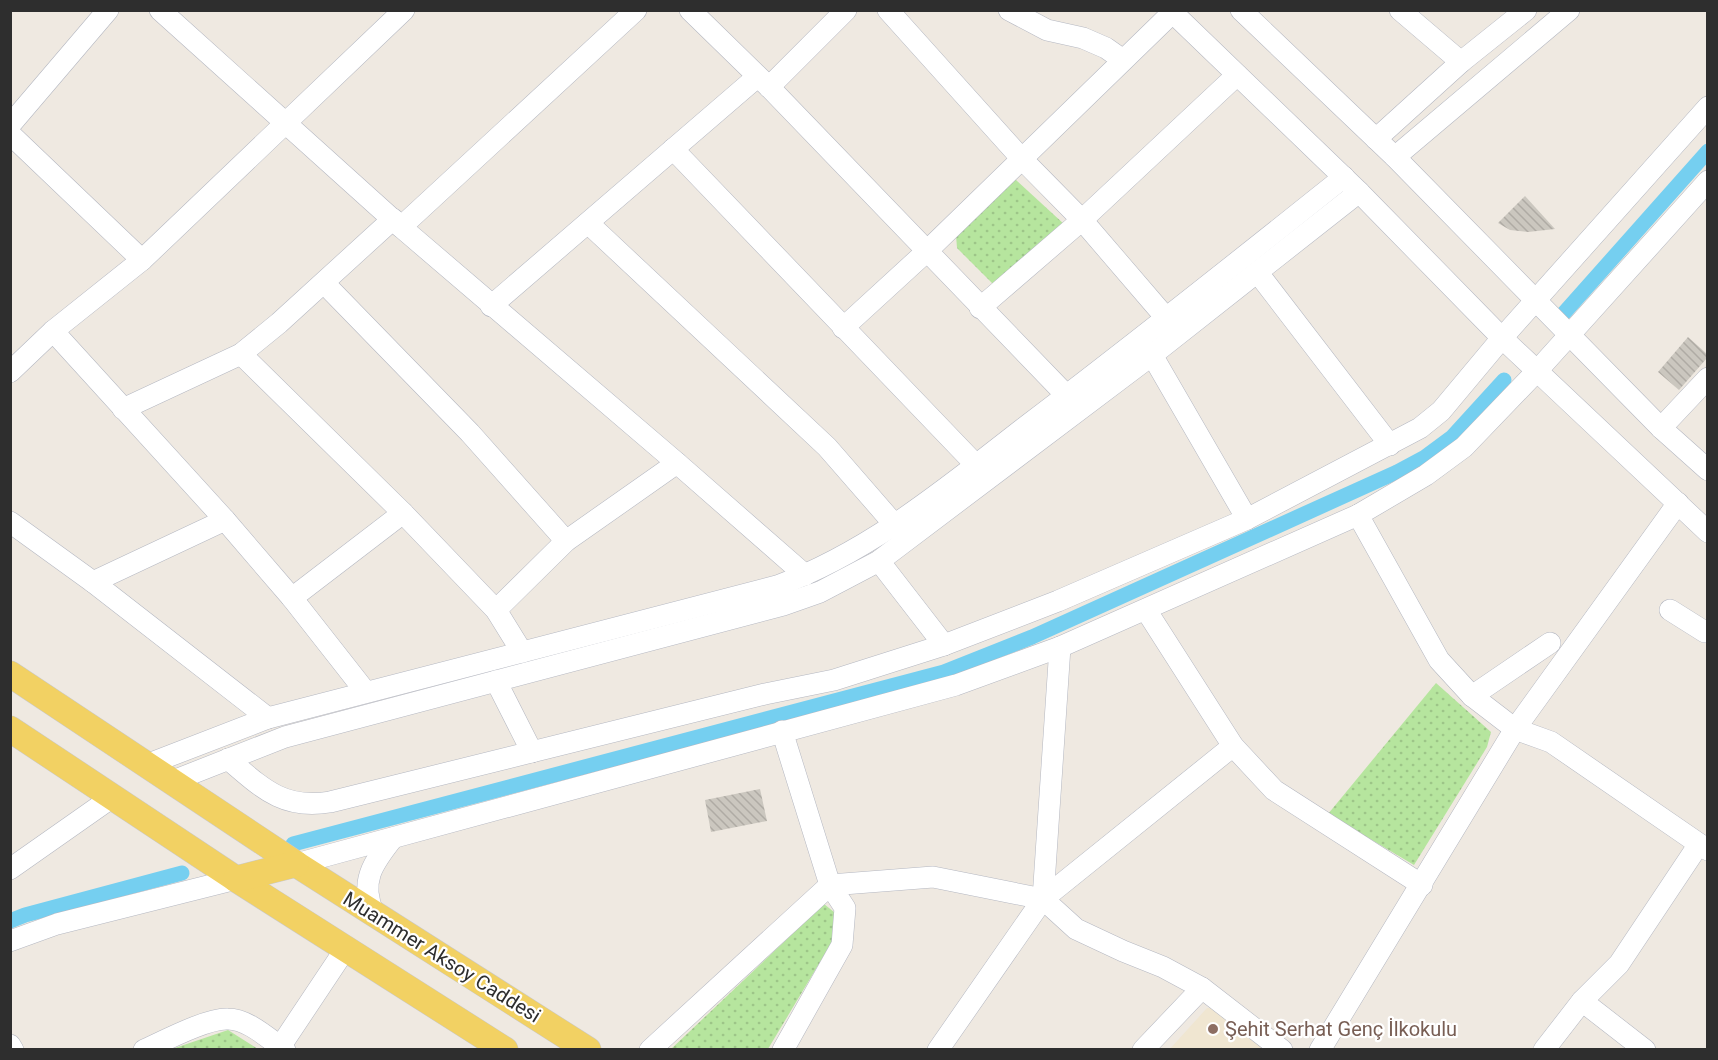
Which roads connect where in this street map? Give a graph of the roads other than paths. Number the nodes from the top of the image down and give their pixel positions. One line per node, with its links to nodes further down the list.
1 (108, 10): 20 (street)
2 (160, 10): 19 (street)
3 (636, 10): 30 (street)
4 (690, 10): 17 (street)
5 (846, 10): 17 (street)
6 (888, 10): 25 (street)
7 (1009, 10): 14 (street)
8 (1241, 10): 22 (street)
9 (1400, 10): 15 (street)
10 (1526, 10): 15 (street)
11 (1569, 10): 24 (street)
12 (1171, 12): 14 (street); 16 (street)
13 (392, 14): 19 (street)
14 (1123, 60): 25 (street)
15 (1461, 62): 22 (street)
16 (1237, 75): 26 (street); 29 (street)
17 (763, 82): 23 (street); 32 (street)
18 (1707, 106): 36 (street)
19 (285, 124): 30 (street); 33 (street)
20 (10, 125)
21 (10, 134): 33 (street)
22 (1376, 139): 24 (street)
23 (673, 149): 31 (street); 40 (street)
24 (1395, 157): 36 (street)
25 (1021, 158): 29 (street); 32 (street)
26 (1344, 177): 28 (street); 39 (street)
27 (1707, 181): 42 (street)
28 (1359, 192): 34 (street); 43 (street)
29 (1082, 220): 38 (street); 39 (street)
30 (397, 223): 35 (street); 37 (street)
31 (588, 224): 37 (street); 62 (street)
32 (926, 252): 38 (street); 40 (street)
33 (142, 260): 41 (street)
34 (1258, 273): 45 (street); 52 (street)
35 (324, 283): 44 (street); 64 (street)
36 (1535, 302): 42 (street); 43 (street)
37 (491, 306): 53 (street)
38 (980, 308): 49 (street)
39 (1167, 319): 49 (street)
40 (843, 328): 54 (street)
41 (53, 331): 47 (street); 50 (street)
42 (1568, 335): 46 (street); 51 (street)
43 (1502, 338): 46 (street); 52 (street)
44 (241, 354): 50 (street); 57 (street)
45 (1152, 356): 59 (street); 65 (street)
46 (1537, 371): 56 (street); 58 (street)
47 (10, 372)
48 (1707, 378): 51 (street)
49 (1067, 396): 54 (street)
50 (123, 409): 60 (street)
51 (1661, 428): 55 (street)
52 (1389, 445): 59 (street)
53 (677, 463): 64 (street); 66 (street)
54 (976, 465): 62 (street)
55 (1707, 470)
56 (1677, 503): 63 (street); 83 (street)
57 (403, 513): 68 (street); 69 (street)
58 (1358, 515): 70 (street); 80 (street)
59 (1246, 519): 74 (street)
60 (225, 520): 67 (street); 68 (street)
61 (10, 522): 67 (street)
62 (894, 524): 66 (street)
63 (1707, 532)
64 (566, 541): 69 (street)
65 (879, 561): 74 (street); 78 (street)
66 (805, 575): 76 (street)
67 (93, 582): 81 (street)
68 (292, 598): 79 (street)
69 (496, 610): 76 (street)
70 (1146, 610): 75 (street); 85 (street)
71 (1670, 610): 72 (street)
72 (1707, 631)
73 (1550, 643): 80 (street)
74 (944, 645): 86 (street)
75 (1060, 647): 84 (street); 98 (street)
76 (522, 652): 79 (street)
77 (10, 674): 88 (main road, Muammer Aksoy Caddesi)
78 (496, 681): 86 (street); 87 (street)
79 (365, 692): 81 (street)
80 (1472, 696): 83 (street)
81 (268, 718): 88 (street)
82 (10, 729): 90 (main road)
83 (1515, 729): 92 (street); 97 (street)
84 (782, 731): 91 (street); 96 (street)
85 (1233, 746): 97 (street); 98 (street)
86 (532, 752): 87 (street)
87 (228, 759): 89 (street)
88 (146, 765): 89 (main road, Muammer Aksoy Caddesi)
89 (173, 781): 93 (main road, Muammer Aksoy Caddesi)
90 (114, 796): 94 (street); 95 (main road)
91 (393, 838): 93 (street); 99 (street)
92 (1703, 847): 103 (street)
93 (296, 864): 95 (main road); 99 (main road, Muammer Aksoy Caddesi)
94 (10, 869)
95 (236, 879): 100 (street); 101 (main road)
96 (830, 885): 98 (street); 110 (street); 111 (street)
97 (1422, 885): 115 (street)
98 (1043, 899): 102 (street); 112 (street)
99 (374, 914): 109 (main road, Muammer Aksoy Caddesi)
100 (10, 941)
101 (346, 948): 105 (street); 108 (main road)
102 (1202, 988): 113 (street); 114 (street)
103 (1582, 1001): 116 (street); 117 (street)
104 (10, 1045): 106 (street)
105 (282, 1049): 107 (street)
106 (13, 1050)
107 (144, 1050)
108 (505, 1050)
109 (588, 1050)
110 (650, 1050)
111 (783, 1050)
112 (938, 1050)
113 (1143, 1050)
114 (1282, 1050)
115 (1320, 1050)
116 (1544, 1050)
117 (1645, 1050)

